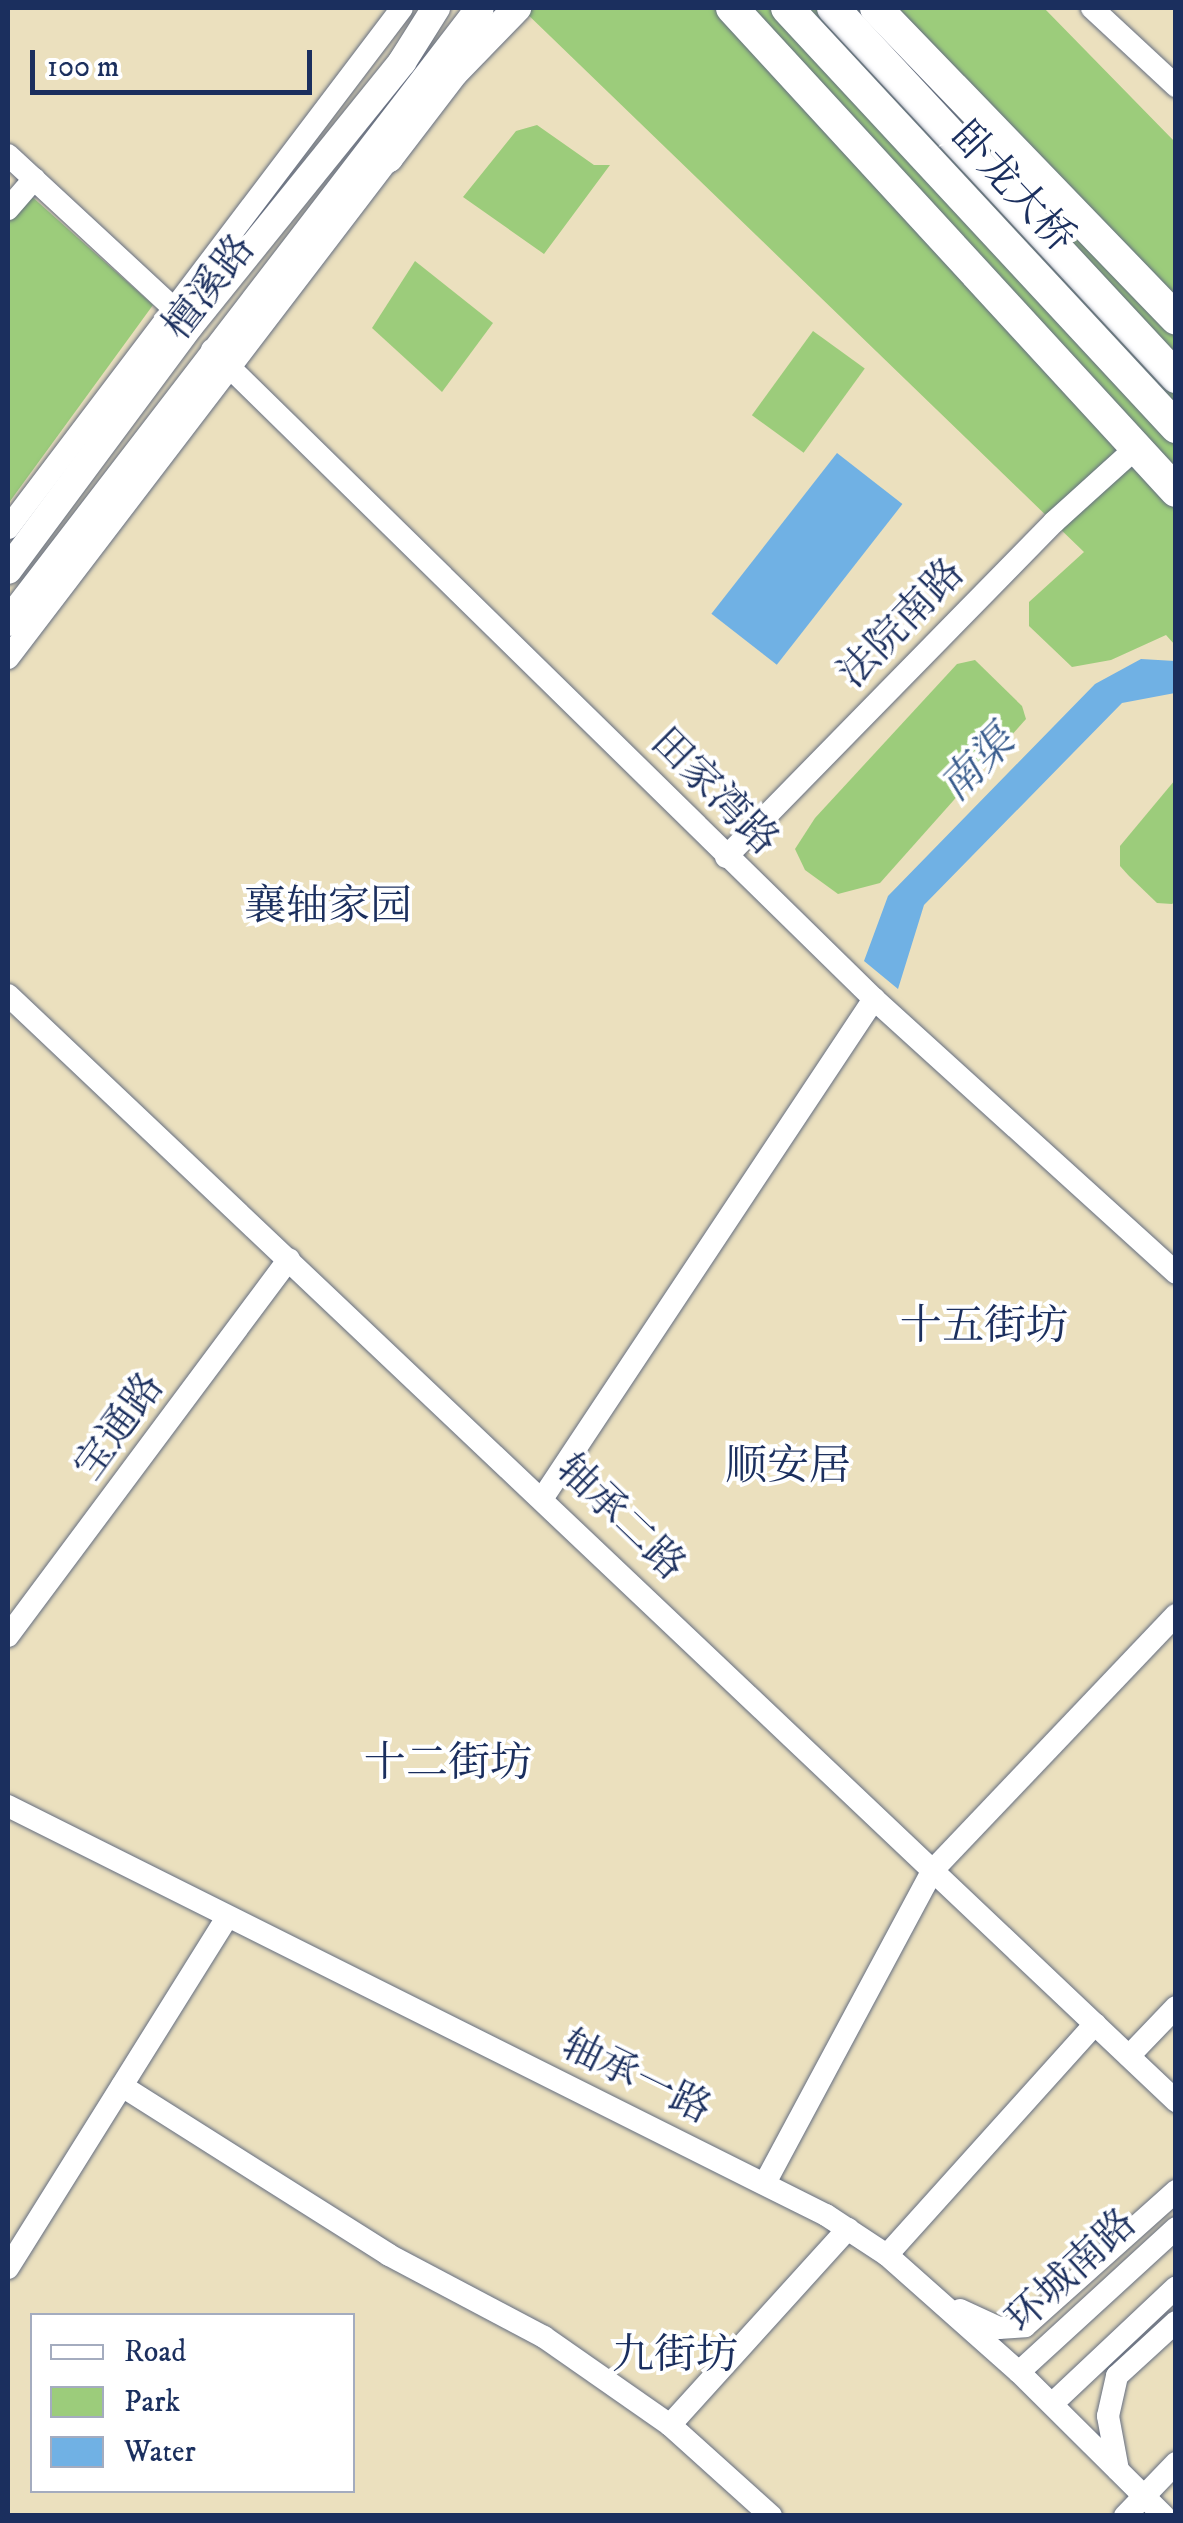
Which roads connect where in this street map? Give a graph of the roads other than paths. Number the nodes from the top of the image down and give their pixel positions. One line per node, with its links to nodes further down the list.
1 (402, 8): 17 (street)
2 (434, 8): 17 (main road, 檀溪路)
3 (480, 8): 14 (main road, 檀溪路)
4 (517, 8): 12 (main road)
5 (732, 8): 22 (highway)
6 (787, 8): 21 (highway, 卧龙大桥, bridge)
7 (834, 8): 19 (highway, 卧龙大桥)
8 (876, 8): 16 (highway)
9 (1092, 8): 10 (street)
10 (1176, 86)
11 (8, 155): 13 (street)
12 (389, 158): 14 (main road); 18 (street)
13 (34, 178): 15 (street); 17 (street)
14 (338, 189): 18 (main road, 檀溪路)
15 (8, 209)
16 (1169, 308)
17 (182, 317): 24 (street); 25 (main road, 檀溪路)
18 (221, 358): 26 (main road, 檀溪路); 27 (street); 28 (street, 田家湾路)
19 (1176, 376)
20 (1176, 389): 22 (street)
21 (1176, 428): 22 (street)
22 (1136, 448): 23 (highway); 28 (street, 法院南路)
23 (1176, 491)
24 (8, 528)
25 (8, 570)
26 (8, 622)
27 (8, 658)
28 (726, 857): 30 (street, 田家湾路)
29 (8, 996): 31 (street, 轴承二路)
30 (874, 999): 32 (street, 田家湾路); 33 (street)
31 (289, 1259): 33 (street, 轴承二路); 35 (street, 宝通路)
32 (1176, 1273)
33 (544, 1496): 37 (street, 轴承二路)
34 (1176, 1615): 37 (street)
35 (8, 1636)
36 (8, 1806): 38 (street, 轴承一路)
37 (932, 1870): 40 (street, 轴承二路); 44 (street)
38 (227, 1918): 42 (street); 44 (street, 轴承一路)
39 (1176, 2007): 41 (street)
40 (1095, 2024): 41 (street, 轴承二路); 48 (street)
41 (1128, 2056): 43 (street, 轴承二路)
42 (122, 2086): 49 (street); 55 (street)
43 (1176, 2100)
44 (765, 2182): 47 (street, 轴承一路)
45 (1176, 2191): 51 (street)
46 (1176, 2228): 53 (street, 环城南路)
47 (848, 2229): 48 (street, 轴承一路); 55 (street)
48 (887, 2255): 51 (street, 轴承一路)
49 (8, 2268)
50 (1176, 2287): 54 (street, 环城南路)
51 (936, 2298): 53 (street, 轴承一路)
52 (1176, 2322): 57 (street)
53 (1018, 2372): 54 (street, 轴承一路)
54 (1052, 2404): 57 (street, 轴承一路)
55 (670, 2426): 59 (street)
56 (1176, 2462): 58 (street)
57 (1118, 2470): 58 (street, 轴承一路)
58 (1144, 2496): 60 (street); 61 (street, 轴承一路)
59 (770, 2516)
60 (1124, 2516)
61 (1164, 2516)

